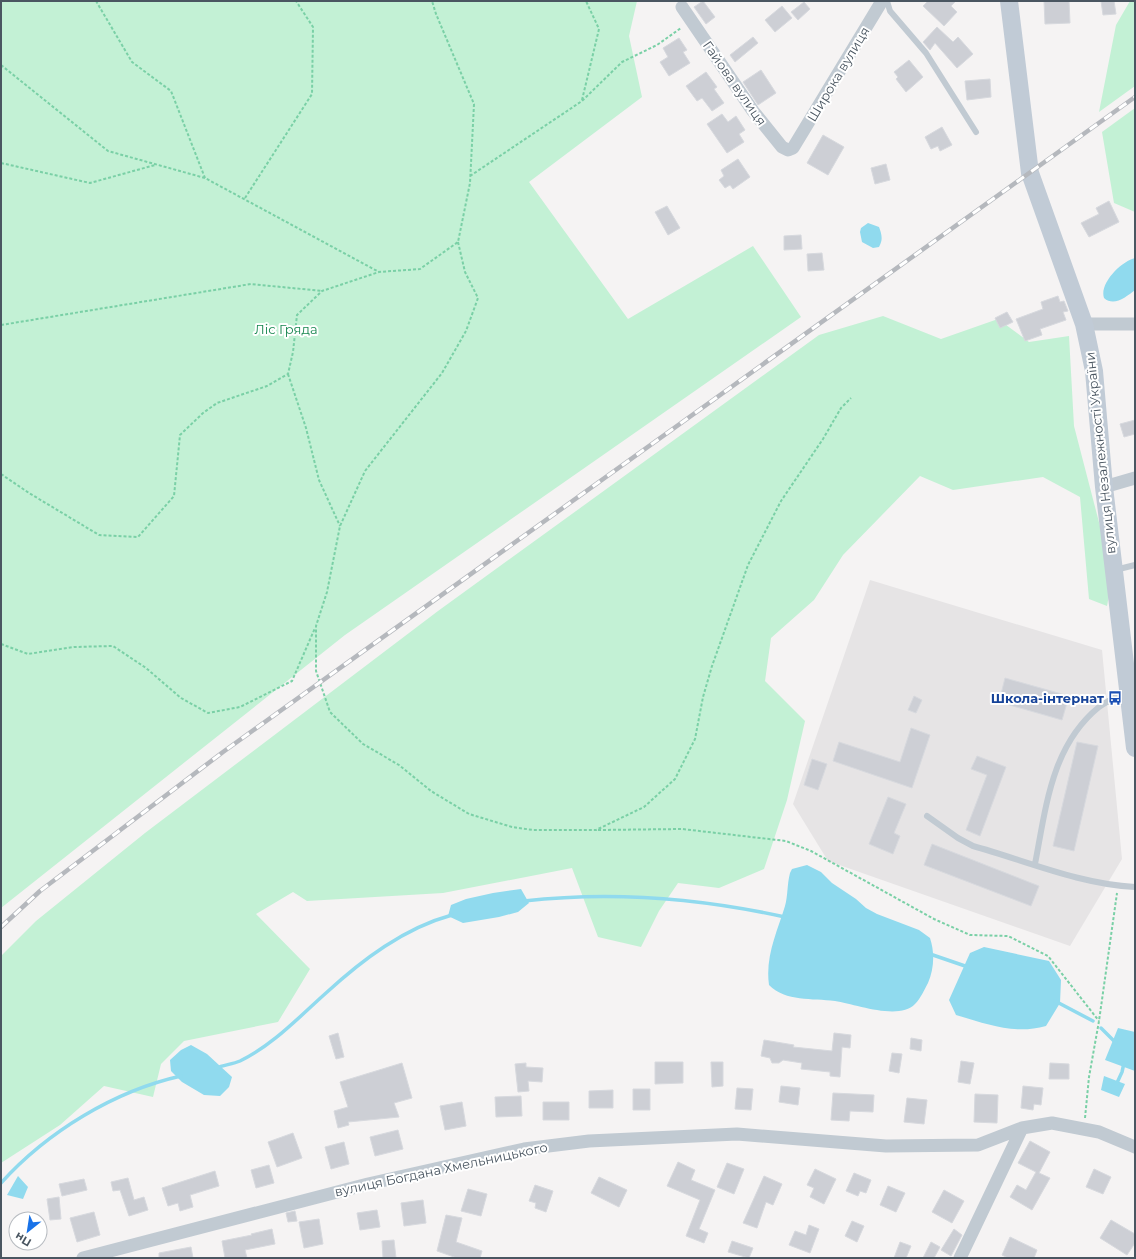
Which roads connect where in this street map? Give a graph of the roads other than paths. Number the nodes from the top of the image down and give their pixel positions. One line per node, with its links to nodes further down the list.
1 (882, 1): 6 (street, Широка вулиця)
2 (887, 1): 5 (lane)
3 (1009, 1): 7 (main road, вулиця Незалежності України)
4 (682, 7): 6 (street, Гайова вулиця)
5 (976, 132)
6 (793, 148)
7 (1084, 324): 8 (street); 10 (main road, вулиця Незалежності України)
8 (1135, 324)
9 (1135, 478): 10 (street)
10 (1104, 487): 12 (main road, вулиця Незалежності України)
11 (1135, 565): 12 (lane)
12 (1113, 570): 13 (main road, вулиця Незалежності України)
13 (1131, 702): 14 (main road, вулиця Незалежності України); 16 (lane)
14 (1135, 748)
15 (927, 816): 16 (lane)
16 (1034, 864): 17 (lane)
17 (1135, 887)
18 (1022, 1128): 19 (street, вулиця Богдана Хмельницького); 20 (street, вулиця Богдана Хмельницького); 21 (street)
19 (1135, 1147)
20 (83, 1258)
21 (960, 1258)

